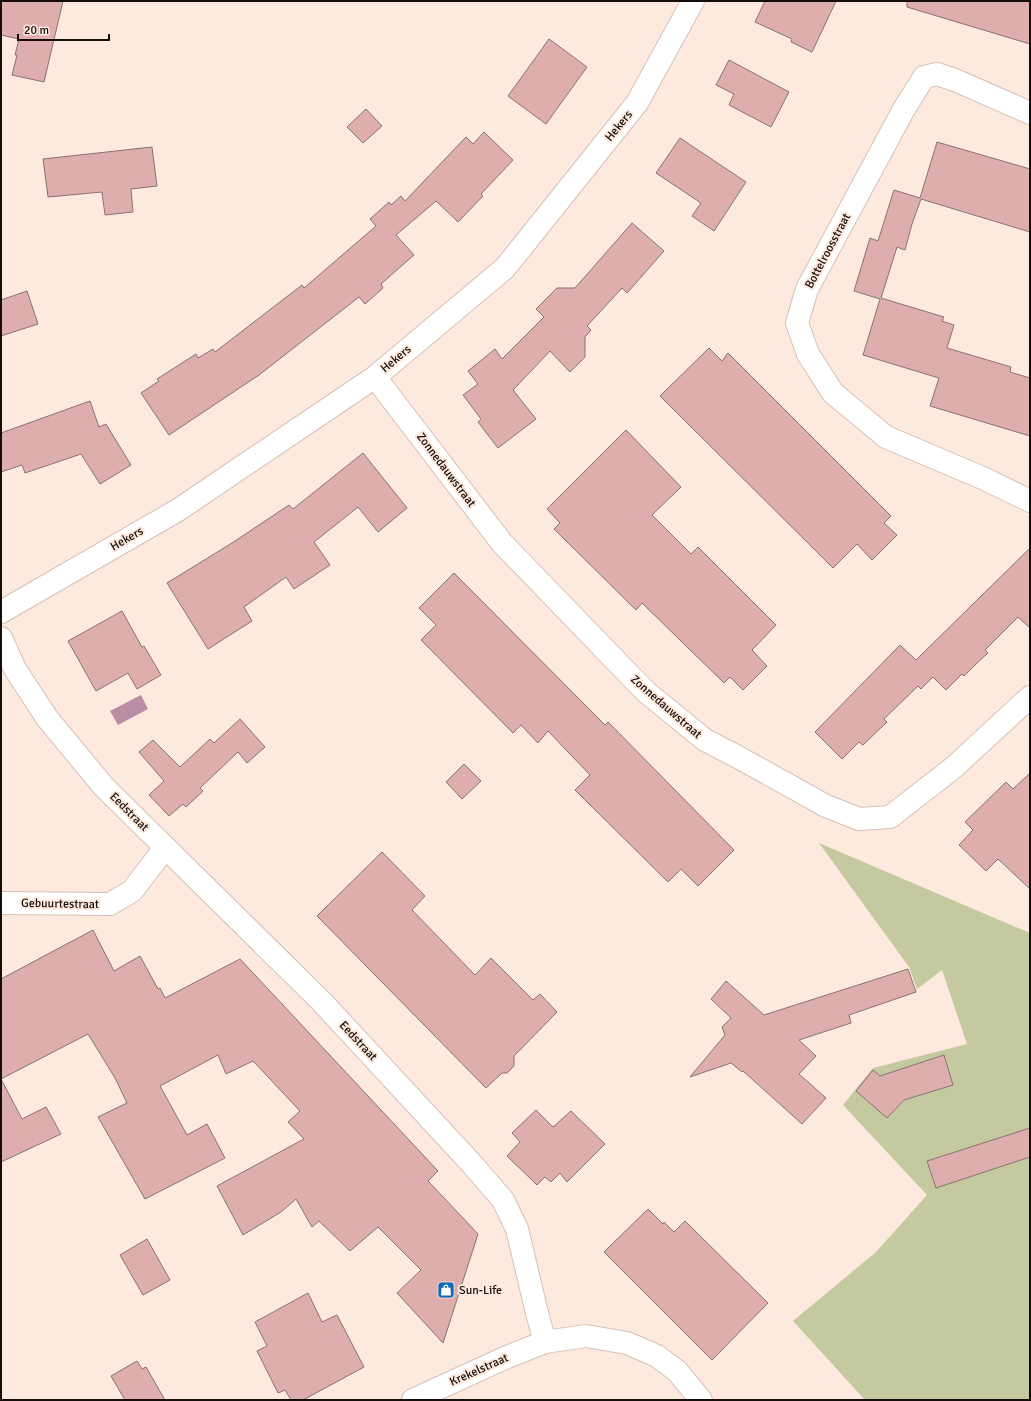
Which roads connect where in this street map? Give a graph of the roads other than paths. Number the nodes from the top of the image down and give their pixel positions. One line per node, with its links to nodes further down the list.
1 (693, 1): 3 (street, Hekers)
2 (1030, 113): 4 (street, Bottelroosstraat)
3 (376, 377): 5 (street, Hekers); 7 (street, Zonnedauwstraat)
4 (1030, 501)
5 (1, 612)
6 (1, 638): 8 (street, Eedstraat)
7 (1030, 697)
8 (165, 848): 9 (street, Gebuurtestraat); 10 (street, Eedstraat)
9 (1, 903)
10 (545, 1342): 11 (street, Krekelstraat); 12 (street)
11 (413, 1400)
12 (701, 1400)

